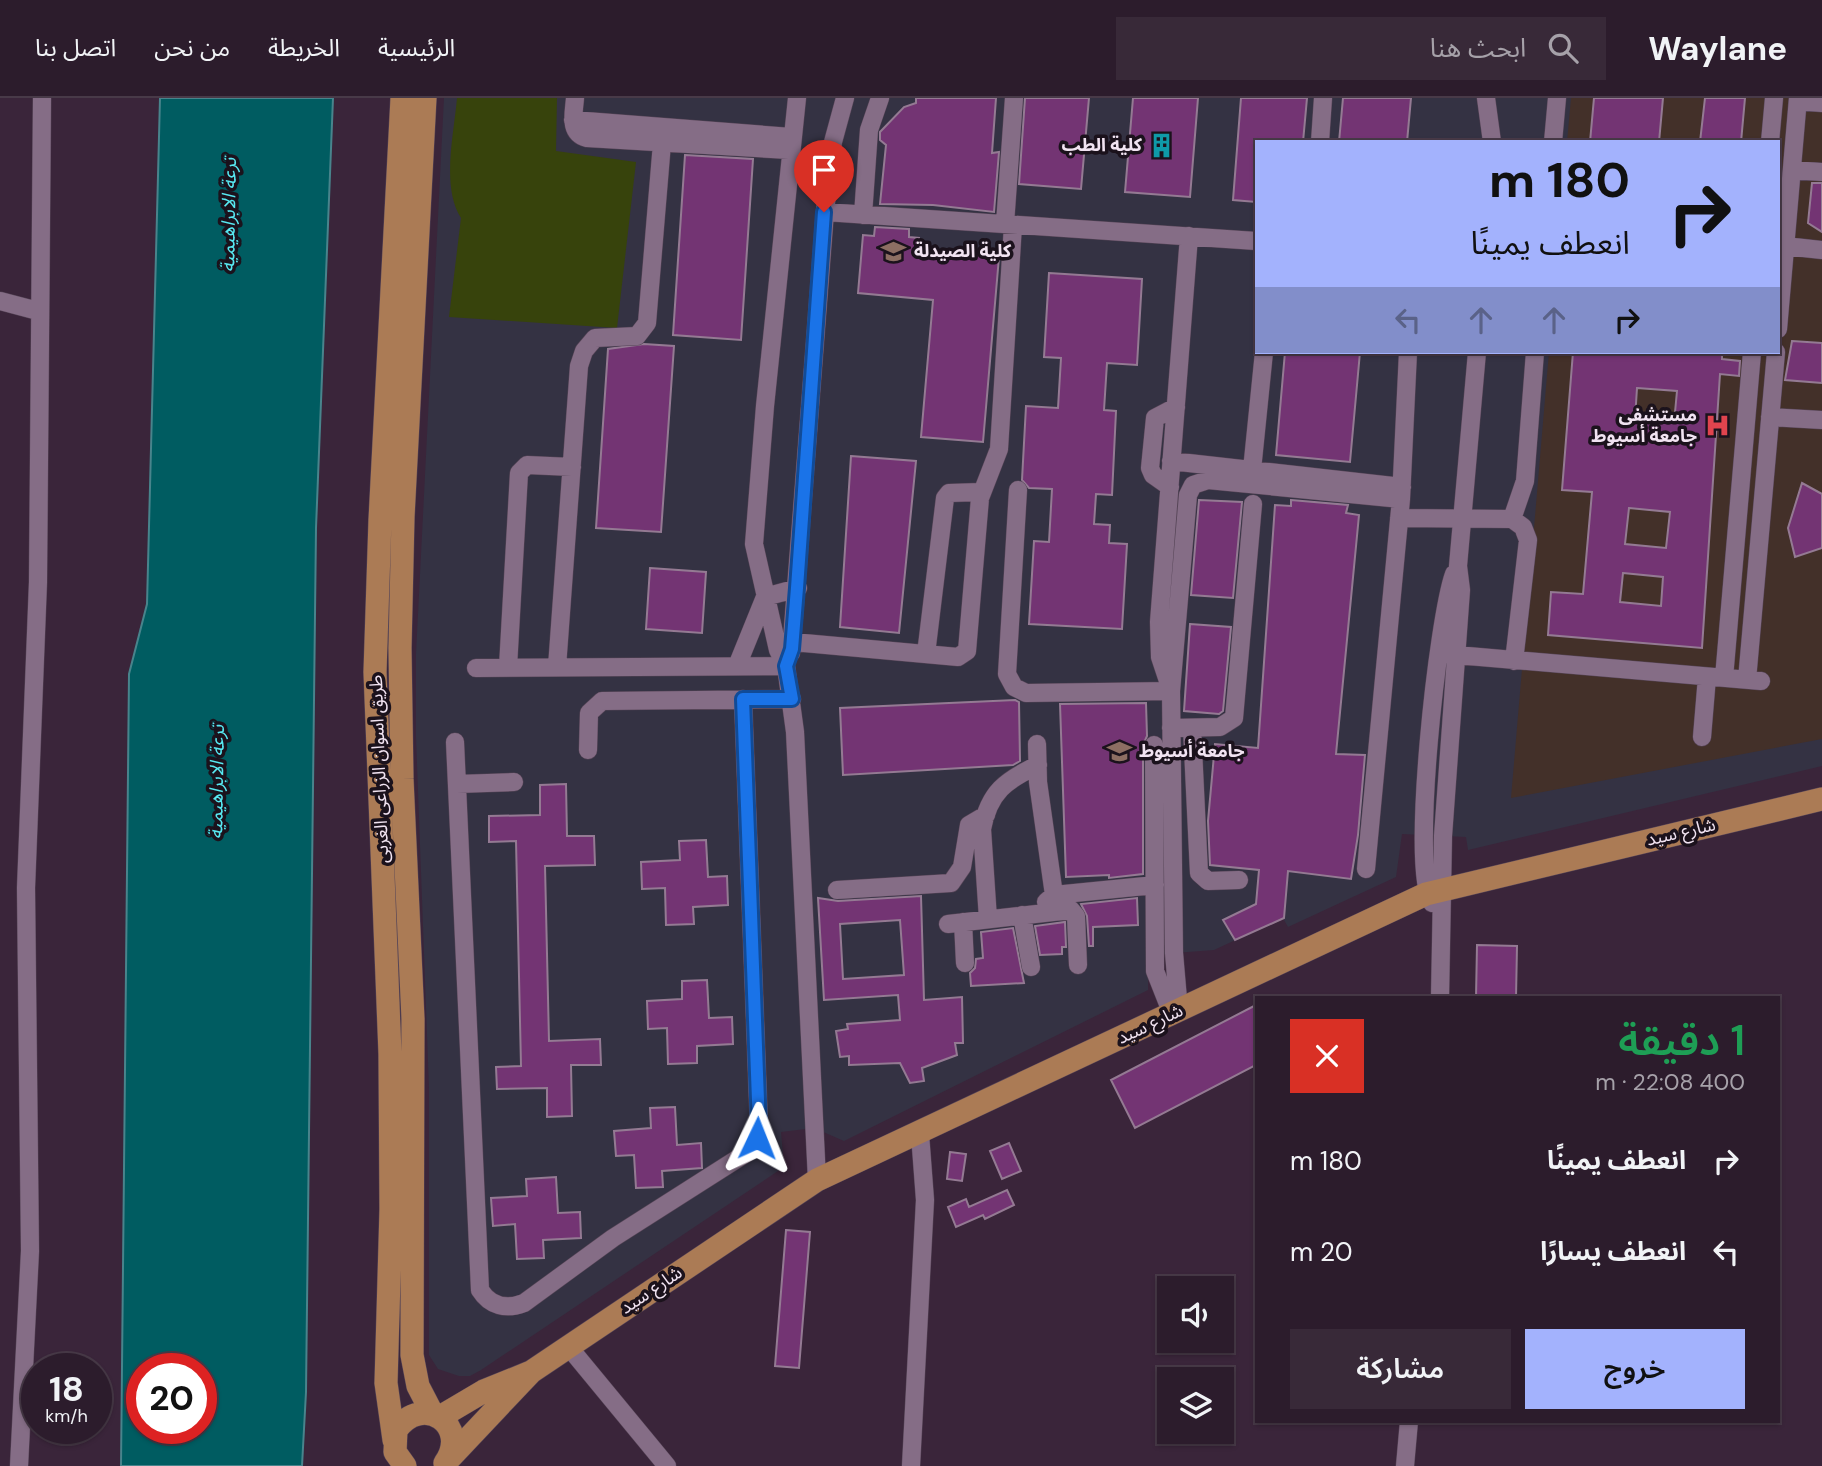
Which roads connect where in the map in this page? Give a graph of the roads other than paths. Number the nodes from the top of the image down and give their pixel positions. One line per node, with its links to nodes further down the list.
1 (42, 98): 35 (street)
2 (402, 98): 107 (main road, طريق اسوان الزراعى الغربى)
3 (425, 98): 105 (main road, طريق اسوان الزراعى الغربى)
4 (575, 98): 15 (street)
5 (797, 98): 23 (street)
6 (845, 98): 16 (street)
7 (880, 98): 17 (street)
8 (1014, 98): 28 (street)
9 (1323, 98): 18 (street)
10 (1486, 98): 19 (street)
11 (1557, 98): 20 (street)
12 (1774, 98): 21 (street)
13 (1798, 99): 14 (street); 24 (street)
14 (1822, 103)
15 (573, 120): 22 (street); 23 (street)
16 (837, 123): 17 (street); 26 (street)
17 (869, 130): 27 (street)
18 (1320, 140)
19 (1492, 140)
20 (1553, 140)
21 (1770, 140)
22 (662, 143): 23 (street); 46 (street)
23 (790, 144): 57 (street)
24 (1792, 170): 25 (street); 31 (street)
25 (1822, 172)
26 (824, 212): 27 (street); 56 (street)
27 (863, 215): 28 (street)
28 (1009, 224): 29 (street); 50 (street)
29 (1189, 236): 30 (street); 42 (street)
30 (1255, 241)
31 (1785, 246): 32 (street); 34 (street)
32 (1822, 250)
33 (0, 301): 35 (street)
34 (1780, 305)
35 (38, 311): 109 (street)
36 (1264, 354): 47 (street)
37 (1408, 354): 51 (street)
38 (1477, 354): 54 (street)
39 (1535, 354): 55 (street)
40 (1752, 354): 67 (street)
41 (1776, 354): 43 (street)
42 (1176, 407): 45 (street); 48 (street)
43 (1770, 417): 44 (street); 67 (street)
44 (1822, 420)
45 (1171, 461): 47 (street); 48 (street)
46 (572, 467): 65 (street); 66 (street)
47 (1252, 470): 51 (street)
48 (1170, 487): 68 (street)
49 (1018, 490): 68 (street)
50 (981, 492): 59 (street); 59 (street)
51 (1401, 493): 53 (street); 68 (street)
52 (1253, 504): 74 (street)
53 (1399, 518): 54 (street); 87 (street)
54 (1462, 519): 55 (street); 60 (street)
55 (1512, 519): 61 (street)
56 (797, 588): 57 (street); 58 (street)
57 (765, 597): 62 (street); 63 (street)
58 (793, 642): 59 (street); 63 (street)
59 (926, 654)
60 (1447, 654): 61 (street); 71 (street); 72 (street)
61 (1514, 661): 67 (street)
62 (737, 666): 63 (street); 66 (street)
63 (786, 666): 70 (street)
64 (476, 667): 65 (street)
65 (508, 667): 66 (street)
66 (557, 667)
67 (1716, 677): 75 (street)
68 (1171, 691): 73 (street)
69 (743, 699): 70 (street); 79 (street); 82 (street)
70 (792, 699): 102 (street)
71 (1433, 712): 72 (street); 84 (street)
72 (1452, 712): 85 (street)
73 (1171, 728): 74 (street); 100 (street)
74 (1192, 728): 88 (street)
75 (1702, 737)
76 (455, 742): 82 (street)
77 (1037, 744): 80 (street)
78 (1154, 745): 89 (street)
79 (587, 750)
80 (1038, 765): 86 (street); 92 (street)
81 (514, 782): 82 (street)
82 (457, 784)
83 (1822, 799): 91 (main road, شارع سيد)
84 (1425, 805): 85 (street); 91 (street)
85 (1445, 806): 91 (street)
86 (986, 815): 90 (street); 95 (street)
87 (1366, 869)
88 (1239, 880)
89 (1155, 885): 92 (street); 100 (street)
90 (836, 890)
91 (1435, 891): 99 (street); 100 (main road, شارع سيد)
92 (1054, 895): 93 (street)
93 (1043, 913): 94 (street); 97 (street)
94 (1022, 915): 95 (street); 98 (street)
95 (988, 919): 96 (street)
96 (964, 963)
97 (1078, 965)
98 (1031, 967)
99 (1440, 996)
100 (1176, 1012): 101 (main road, شارع سيد)
101 (920, 1134): 102 (main road, شارع سيد); 111 (street)
102 (817, 1180): 103 (main road, شارع سيد)
103 (568, 1346): 104 (main road, شارع سيد); 110 (street)
104 (531, 1372): 105 (main road, شارع سيد); 108 (main road, شارع سيد)
105 (436, 1415): 107 (main road, شارع سيد); 108 (main road, طريق اسوان الزراعى الغربى)
106 (1409, 1423): 112 (street)
107 (396, 1456)
108 (444, 1463)
109 (19, 1466)
110 (667, 1466)
111 (911, 1466)
112 (1405, 1466)

